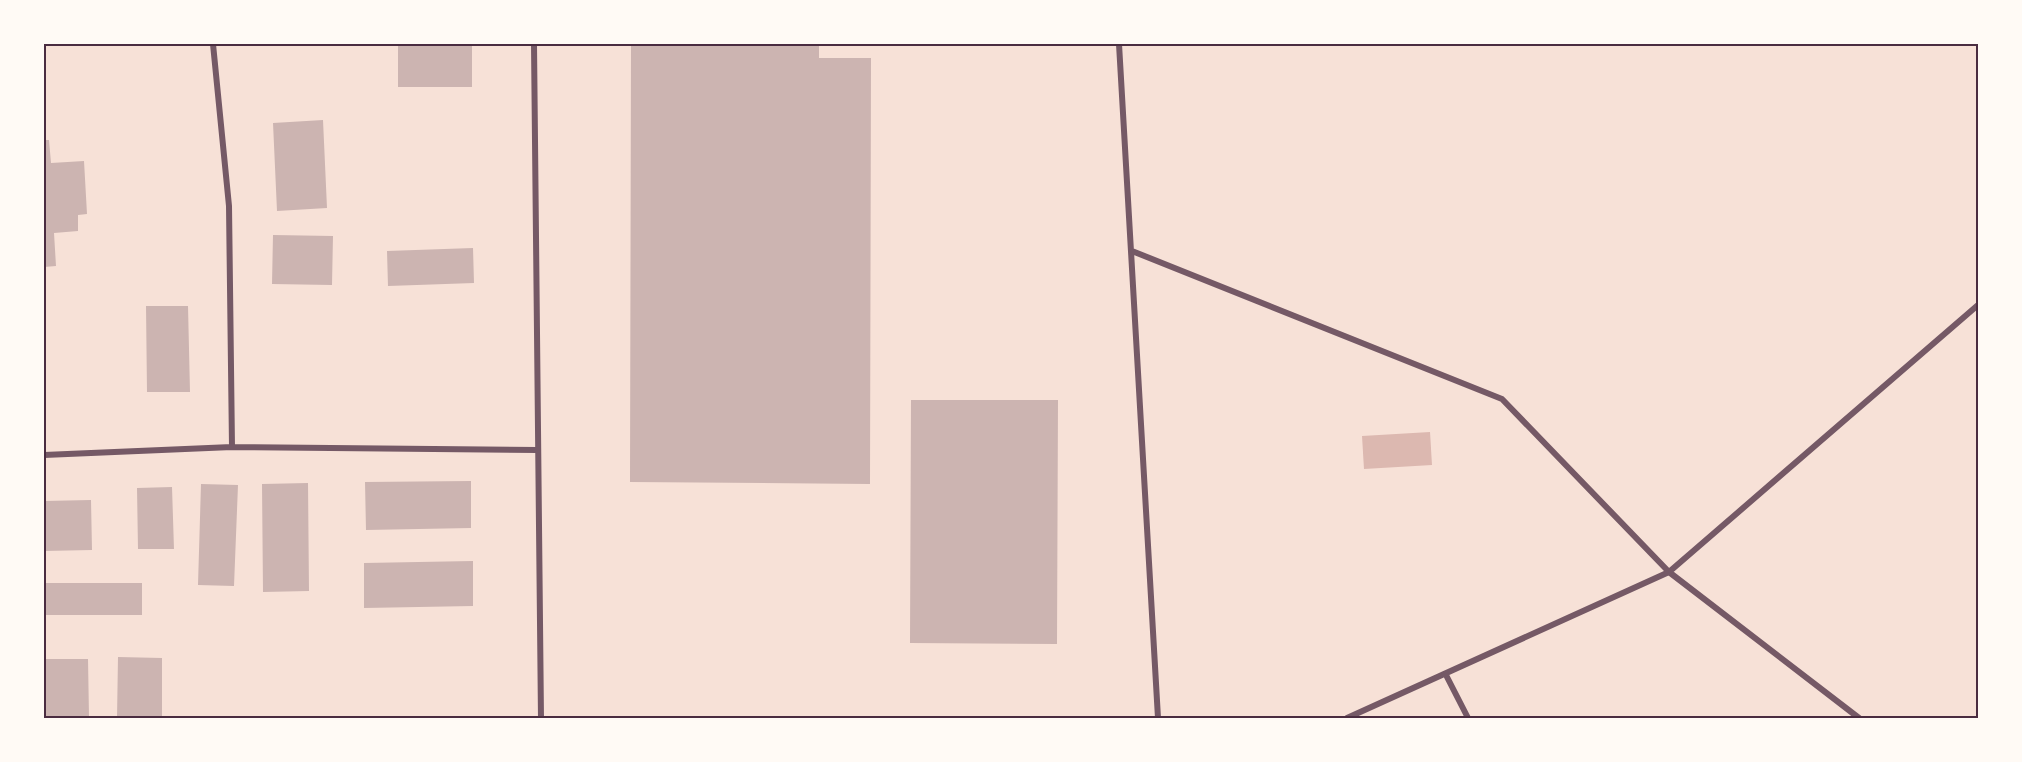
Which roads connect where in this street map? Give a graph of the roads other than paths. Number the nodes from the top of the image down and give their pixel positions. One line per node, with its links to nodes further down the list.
1 (213, 44): 6 (street)
2 (534, 44): 7 (street)
3 (1119, 44): 4 (street)
4 (1132, 251): 9 (street); 12 (street)
5 (1978, 306): 9 (street)
6 (232, 447): 7 (street); 8 (street)
7 (537, 450): 11 (street)
8 (44, 455)
9 (1670, 572): 10 (street); 15 (street)
10 (1446, 675): 13 (street); 14 (street)
11 (541, 718)
12 (1158, 718)
13 (1347, 718)
14 (1468, 718)
15 (1859, 718)

